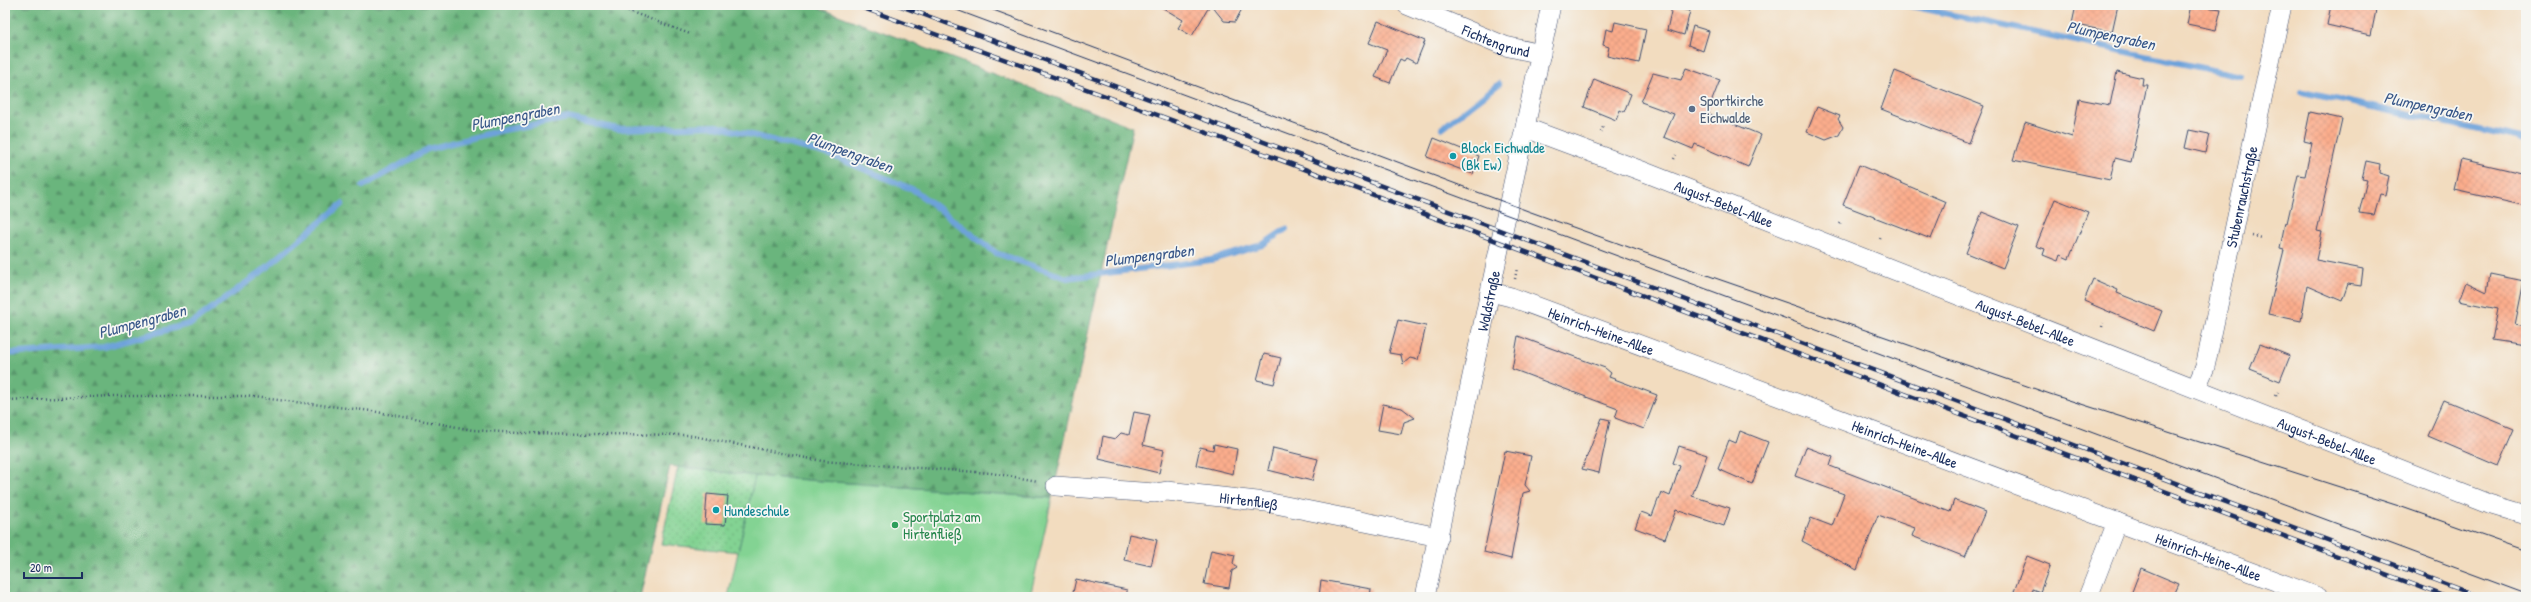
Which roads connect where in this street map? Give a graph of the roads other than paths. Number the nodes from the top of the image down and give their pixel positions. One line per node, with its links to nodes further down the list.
1 (1407, 5): 4 (street, Fichtengrund)
2 (1551, 5): 4 (street, Waldstraße)
3 (2282, 5): 7 (street, Stubenrauchstraße)
4 (1541, 54): 5 (street, Waldstraße)
5 (1526, 128): 6 (street, Waldstraße); 7 (street, August-Bebel-Allee)
6 (1491, 292): 10 (street, Heinrich-Heine-Allee); 11 (street, Waldstraße)
7 (2196, 388): 9 (street, August-Bebel-Allee)
8 (1056, 486): 11 (street, Hirtenfließ)
9 (2526, 515)
10 (2116, 522): 13 (street); 14 (street, Heinrich-Heine-Allee)
11 (1439, 537): 12 (street, Waldstraße)
12 (1425, 597)
13 (2088, 597)
14 (2318, 597)

